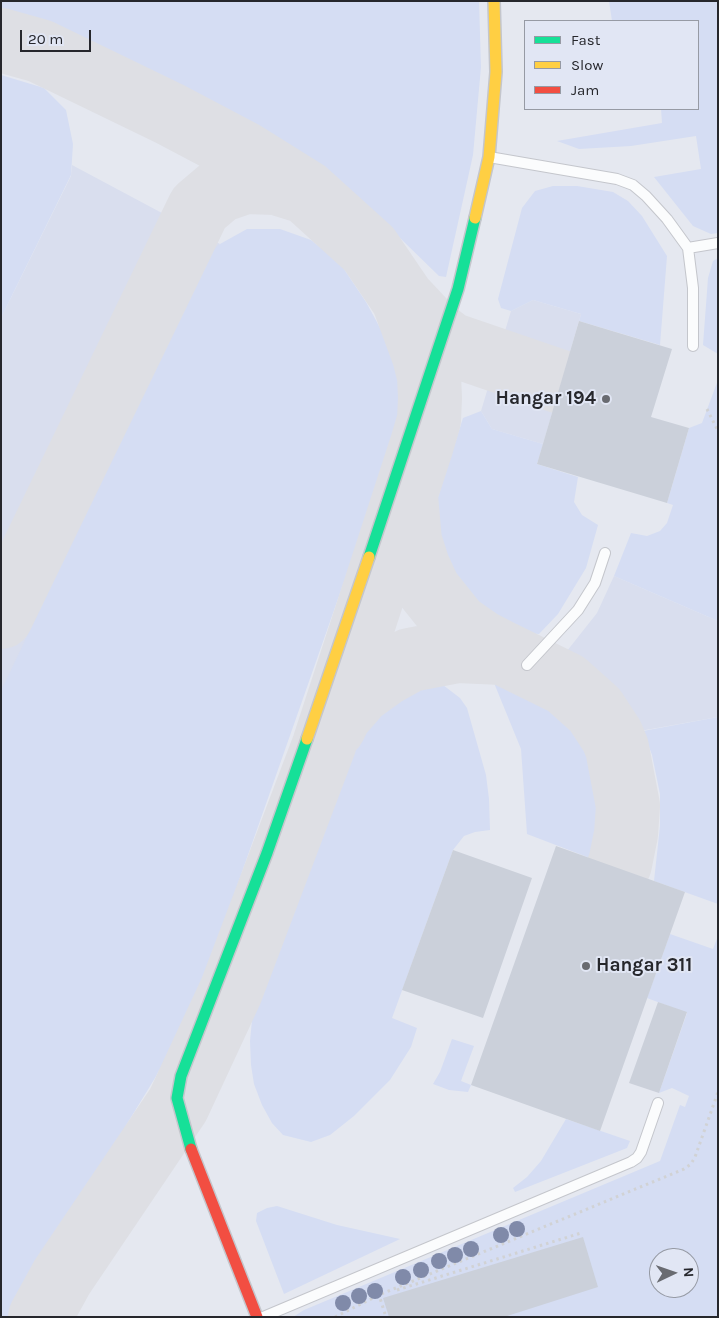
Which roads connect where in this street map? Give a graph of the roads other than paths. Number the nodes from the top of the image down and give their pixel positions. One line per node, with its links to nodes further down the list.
1 (494, 1): 2 (street)
2 (489, 157): 4 (lane); 9 (street)
3 (718, 243): 4 (lane)
4 (688, 248): 5 (lane)
5 (693, 346)
6 (605, 552): 7 (lane)
7 (527, 665)
8 (658, 1103): 10 (lane)
9 (257, 1317)
10 (264, 1317)

